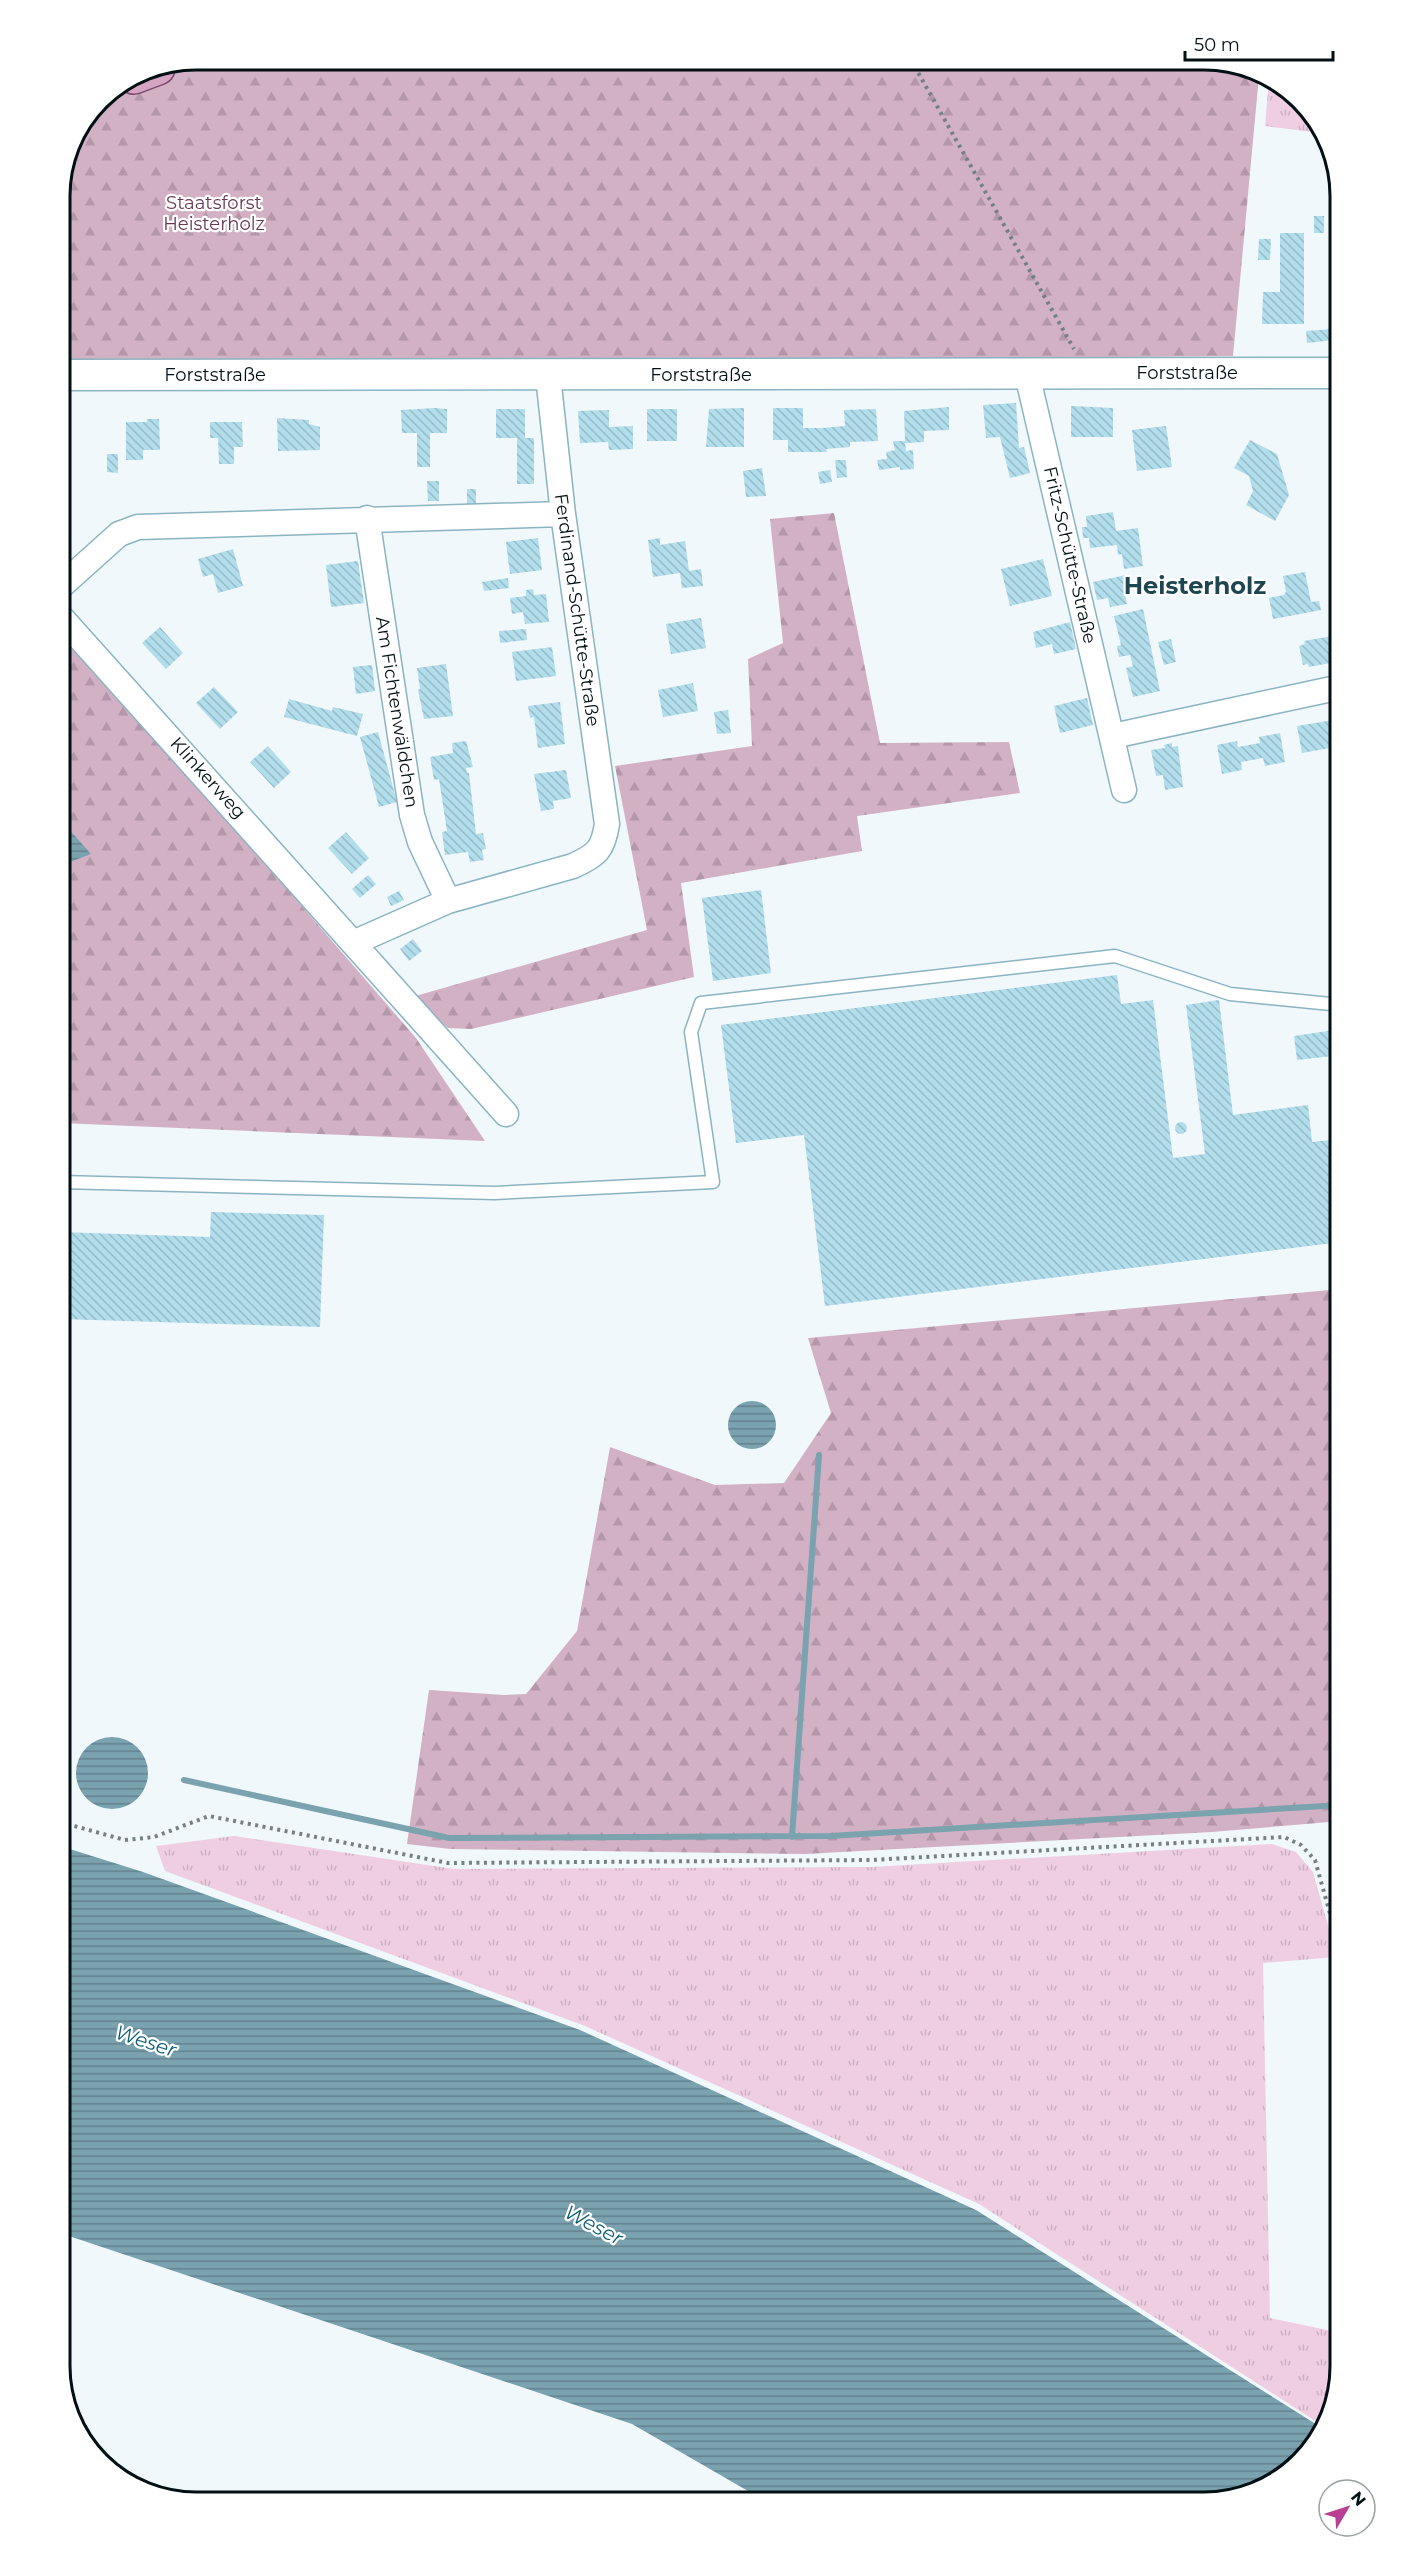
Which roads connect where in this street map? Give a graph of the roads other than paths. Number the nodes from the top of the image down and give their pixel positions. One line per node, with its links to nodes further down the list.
1 (1330, 373): 2 (street, Forststraße)
2 (1027, 374): 4 (street, Forststraße); 10 (street, Fritz-Schütte-Straße)
3 (71, 375): 4 (street, Forststraße)
4 (548, 375): 5 (street, Ferdinand-Schütte-Straße)
5 (563, 514): 6 (street); 12 (street, Ferdinand-Schütte-Straße)
6 (367, 518): 7 (street); 12 (street, Am Fichtenwäldchen)
7 (71, 578)
8 (71, 628): 13 (street, Klinkerweg)
9 (1330, 689): 10 (street)
10 (1113, 736): 11 (street, Fritz-Schütte-Straße)
11 (1124, 790)
12 (448, 901): 13 (street)
13 (352, 943): 15 (street, Klinkerweg)
14 (1330, 1004): 16 (lane)
15 (506, 1114)
16 (71, 1182)

